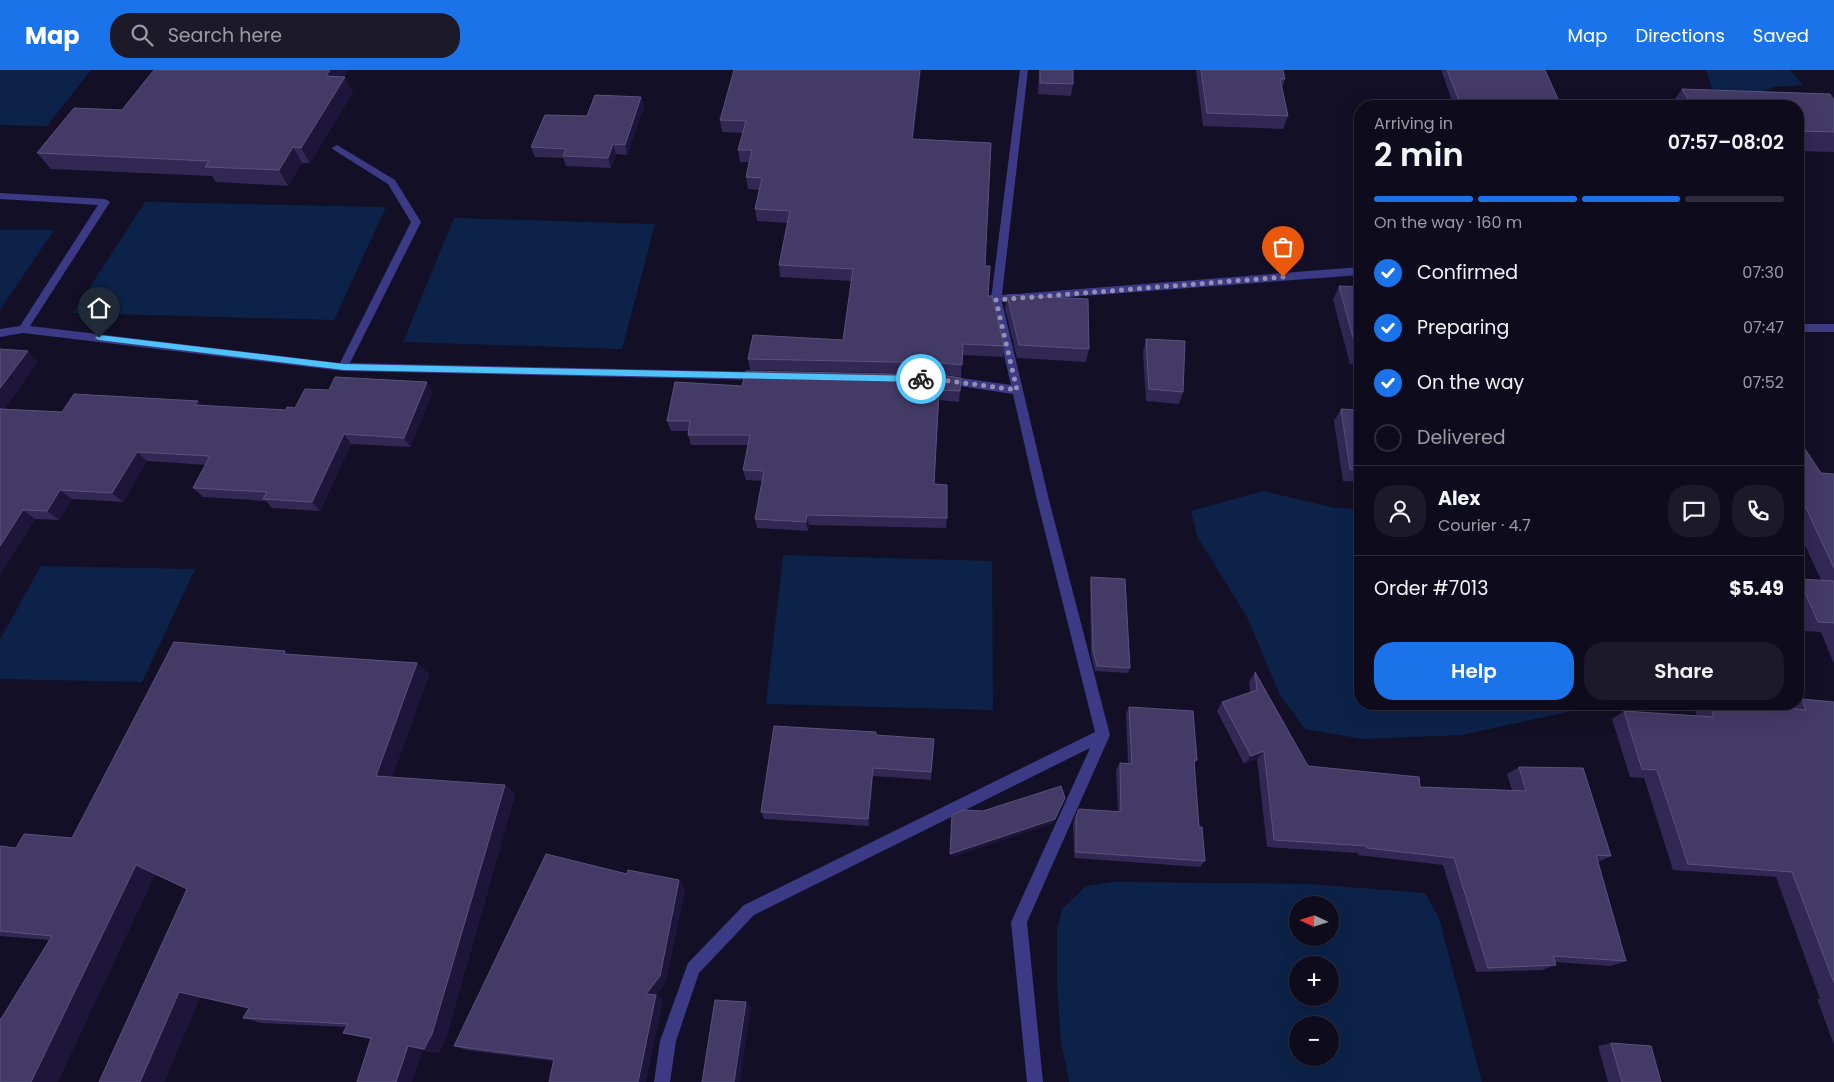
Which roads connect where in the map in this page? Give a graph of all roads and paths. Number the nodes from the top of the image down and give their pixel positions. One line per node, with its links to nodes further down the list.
1 (1024, 70): 5 (street)
2 (337, 148): 10 (street)
3 (0, 196): 8 (street)
4 (1354, 270): 5 (street)
5 (996, 300): 13 (street)
6 (1804, 328): 7 (street)
7 (1834, 328)
8 (24, 329): 9 (street); 10 (street)
9 (0, 333)
10 (344, 367): 11 (street)
11 (777, 376)
12 (933, 379): 13 (street)
13 (1017, 390): 14 (street)
14 (1102, 735): 15 (street); 16 (street)
15 (662, 1082)
16 (1035, 1082)

